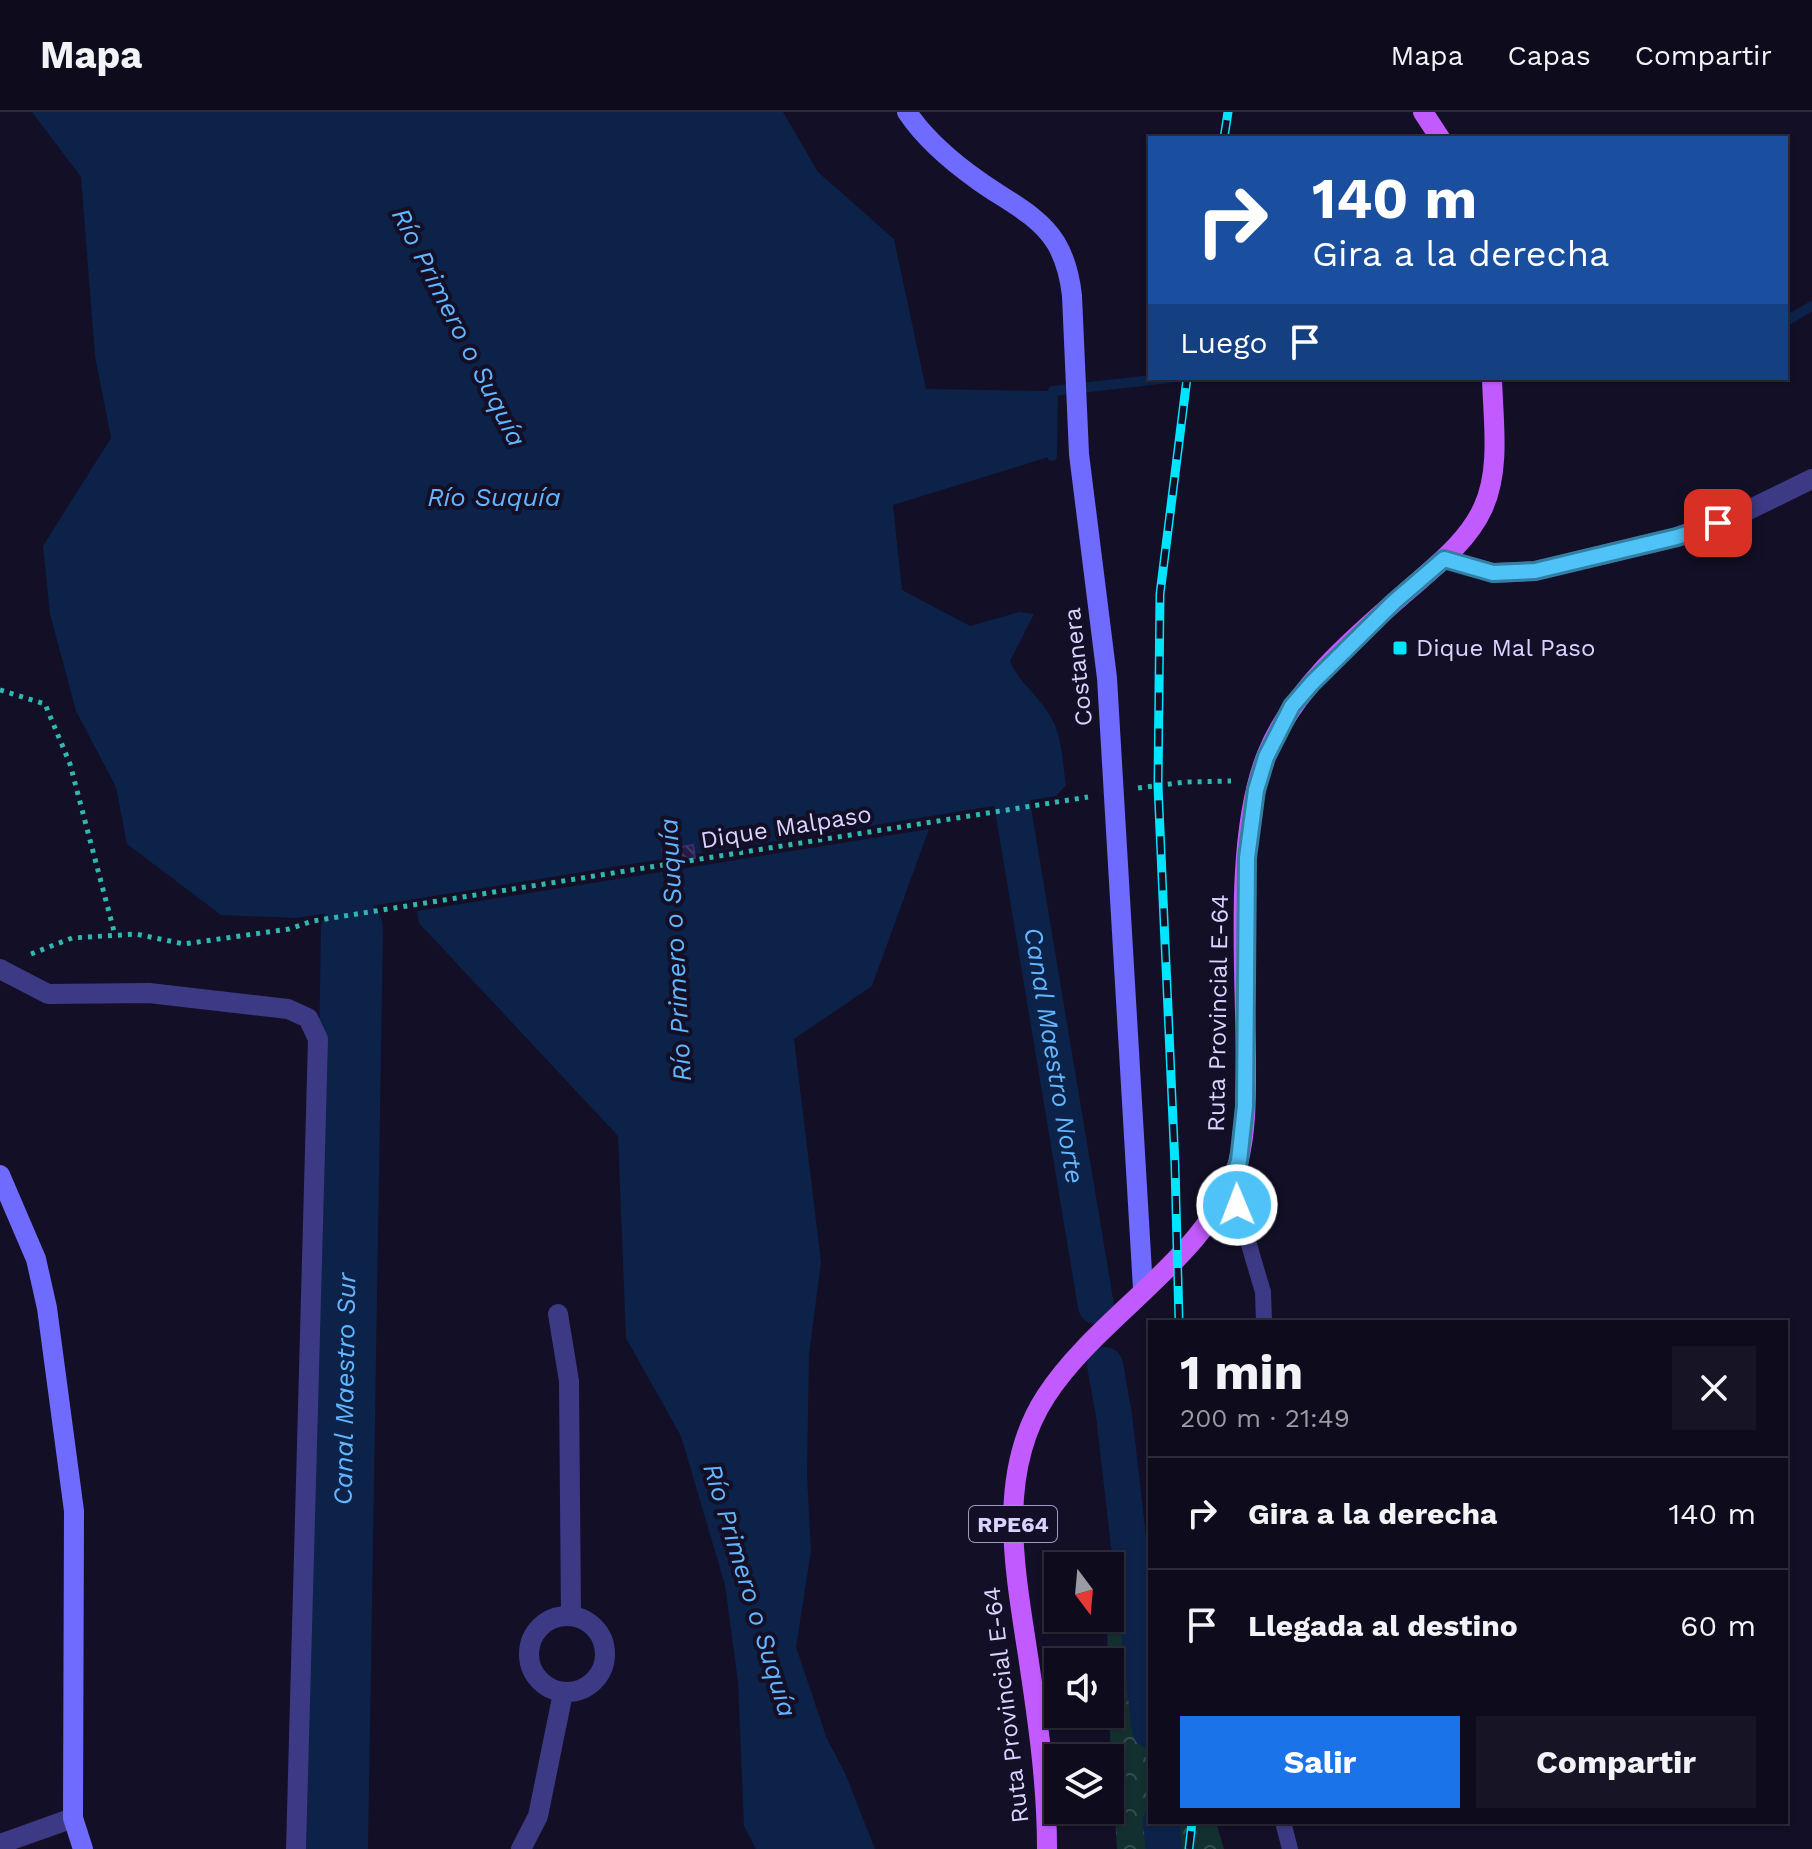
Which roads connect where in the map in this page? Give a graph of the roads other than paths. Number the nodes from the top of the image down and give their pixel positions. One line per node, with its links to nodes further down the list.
1 (907, 112): 10 (street, Costanera)
2 (1423, 112): 3 (main road)
3 (1439, 136)
4 (1492, 380): 6 (main road, Ruta Provincial E-64 / RPE64)
5 (1812, 479): 6 (street)
6 (1444, 559): 9 (main road, Ruta Provincial E-64 / RPE64)
7 (0, 969): 19 (street)
8 (0, 1175): 15 (street)
9 (1231, 1184): 10 (main road, Ruta Provincial E-64 / RPE64); 12 (lane)
10 (1143, 1289): 21 (main road, Ruta Provincial E-64 / RPE64)
11 (558, 1314): 13 (street)
12 (1264, 1320)
13 (571, 1616): 14 (street); 14 (street)
14 (563, 1693): 20 (street)
15 (73, 1818): 17 (street); 18 (street)
16 (1284, 1824): 22 (lane)
17 (0, 1844)
18 (83, 1849)
19 (296, 1849)
20 (521, 1849)
21 (1047, 1849)
22 (1290, 1849)

